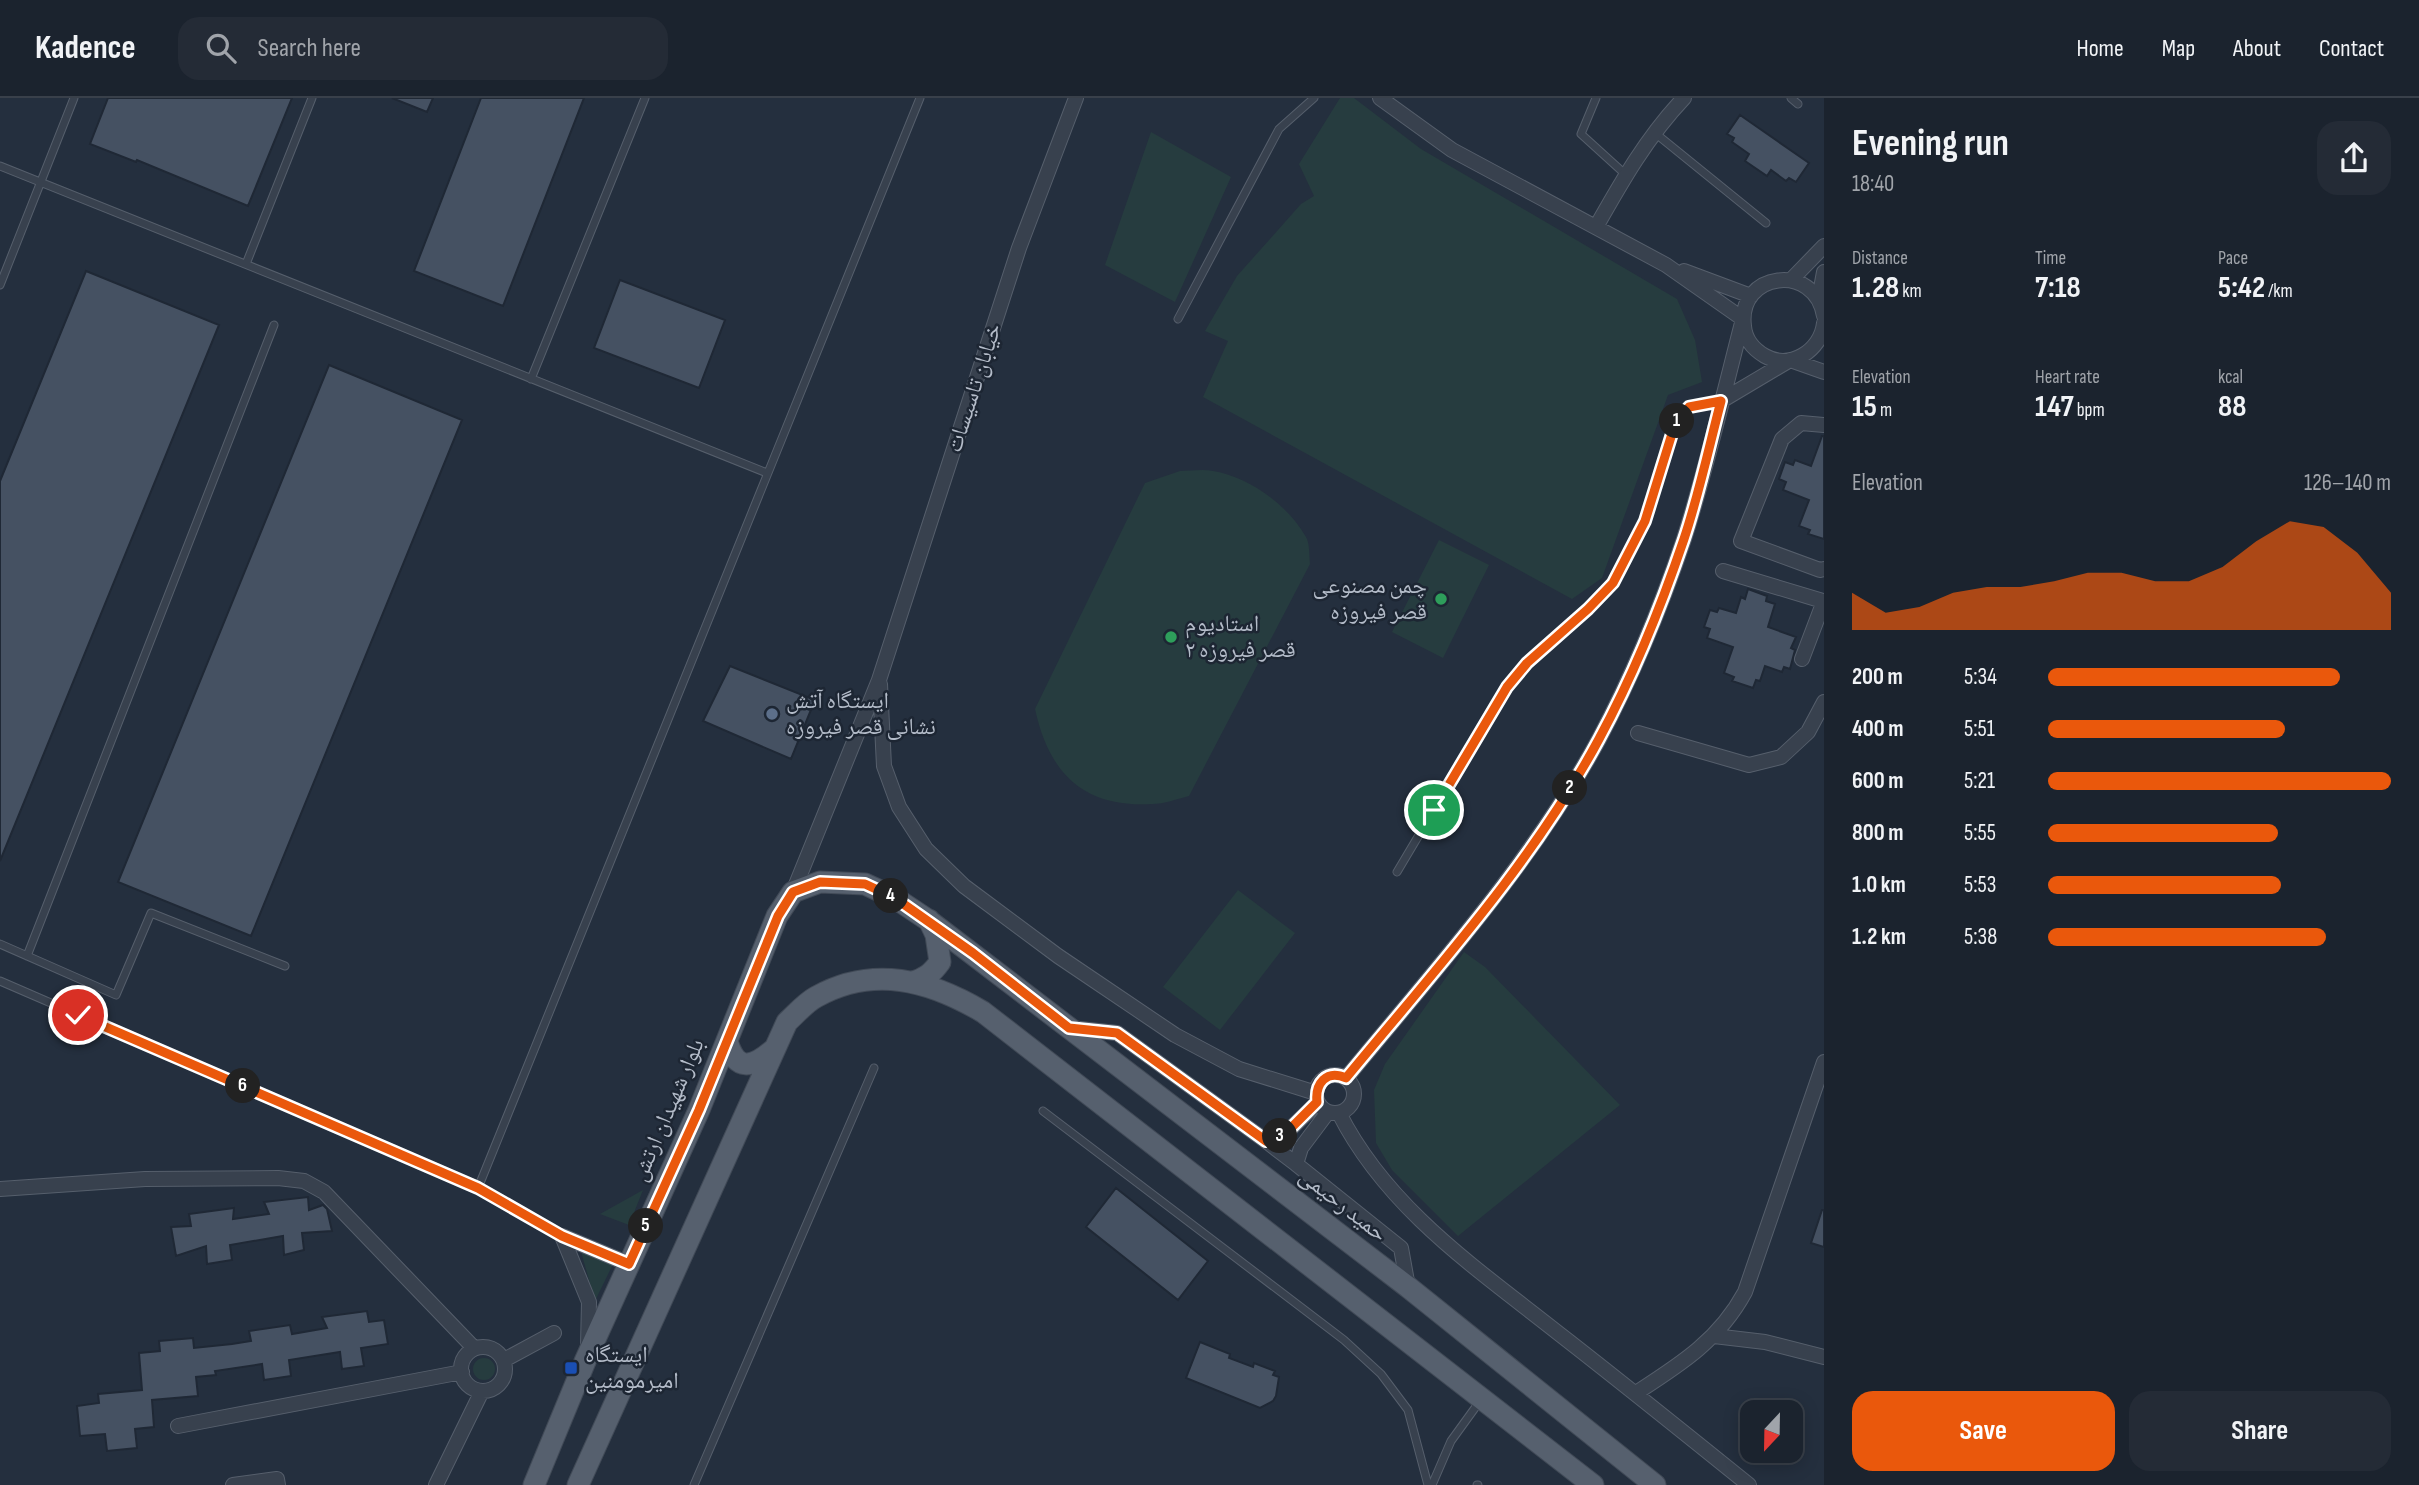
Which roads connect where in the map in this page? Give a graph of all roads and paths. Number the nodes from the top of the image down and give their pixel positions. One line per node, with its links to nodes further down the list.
1 (74, 98): 15 (lane)
2 (312, 98): 19 (lane)
3 (645, 98): 34 (lane)
4 (920, 98): 37 (lane)
5 (1076, 98): 42 (street, خیابان تاسیسات)
6 (1314, 98): 28 (lane)
7 (1380, 98): 17 (street)
8 (1596, 98): 14 (lane)
9 (1684, 98): 12 (street)
10 (1791, 98): 11 (lane)
11 (1798, 104)
12 (1654, 132): 14 (street); 16 (lane)
13 (0, 166): 15 (lane)
14 (1625, 174): 17 (street)
15 (41, 182): 19 (lane); 23 (lane)
16 (1766, 223)
17 (1596, 227): 20 (street)
18 (1824, 246): 22 (street)
19 (246, 264): 34 (lane)
20 (1666, 265): 24 (street); 27 (street)
21 (1824, 272): 25 (street)
22 (1791, 280): 24 (street); 25 (street)
23 (0, 285)
24 (1751, 296): 27 (street)
25 (1818, 299): 26 (street)
26 (1824, 316)
27 (1743, 318): 32 (street); 35 (street)
28 (1178, 319)
29 (1824, 323): 31 (street)
30 (274, 325): 49 (lane)
31 (1824, 329): 32 (street)
32 (1790, 360): 33 (street); 35 (street)
33 (1824, 372)
34 (531, 379): 37 (lane)
35 (1721, 401): 45 (lane); 58 (street)
36 (1824, 425): 38 (street)
37 (767, 473): 63 (lane)
38 (1824, 569)
39 (1723, 571): 40 (street)
40 (1824, 601): 41 (street)
41 (1802, 659)
42 (879, 680): 46 (street, خیابان تاسیسات); 59 (street)
43 (1824, 704): 44 (street)
44 (1638, 733)
45 (1397, 872)
46 (793, 892): 47 (main road); 54 (main road, بلوار شهیدان ارتش)
47 (928, 920): 52 (main road); 53 (main road, حمید رحیمی)
48 (0, 944): 49 (lane)
49 (27, 956): 50 (lane)
50 (285, 967)
51 (0, 981): 63 (lane)
52 (913, 982): 55 (main road); 77 (main road)
53 (1069, 1028): 61 (street); 67 (main road, حمید رحیمی)
54 (727, 1041): 55 (main road); 66 (main road, بلوار شهیدان ارتش)
55 (773, 1050): 83 (main road)
56 (1824, 1062): 69 (street)
57 (874, 1069): 84 (lane)
58 (1346, 1078): 59 (street); 59 (street)
59 (1325, 1105): 61 (street); 62 (street); 76 (street)
60 (1043, 1111): 85 (lane)
61 (1266, 1141): 62 (street)
62 (1296, 1164): 67 (street)
63 (478, 1188): 65 (lane)
64 (0, 1189): 70 (street)
65 (562, 1236): 66 (street); 72 (street)
66 (629, 1264): 72 (main road, بلوار شهیدان ارتش)
67 (1408, 1287): 87 (main road, حمید رحیمی)
68 (554, 1333): 73 (street)
69 (1714, 1336): 71 (street); 76 (street)
70 (474, 1348): 73 (street); 74 (street)
71 (1824, 1357)
72 (586, 1359): 82 (main road, بلوار شهیدان ارتش)
73 (504, 1360): 75 (street)
74 (461, 1372): 75 (street); 78 (street)
75 (482, 1391): 81 (street)
76 (1636, 1393): 88 (street)
77 (1482, 1399): 85 (lane); 86 (main road)
78 (178, 1426)
79 (233, 1485): 80 (street)
80 (278, 1485)
81 (436, 1485)
82 (534, 1485)
83 (578, 1485)
84 (694, 1485)
85 (1430, 1485)
86 (1593, 1485)
87 (1655, 1485)
88 (1749, 1485)

